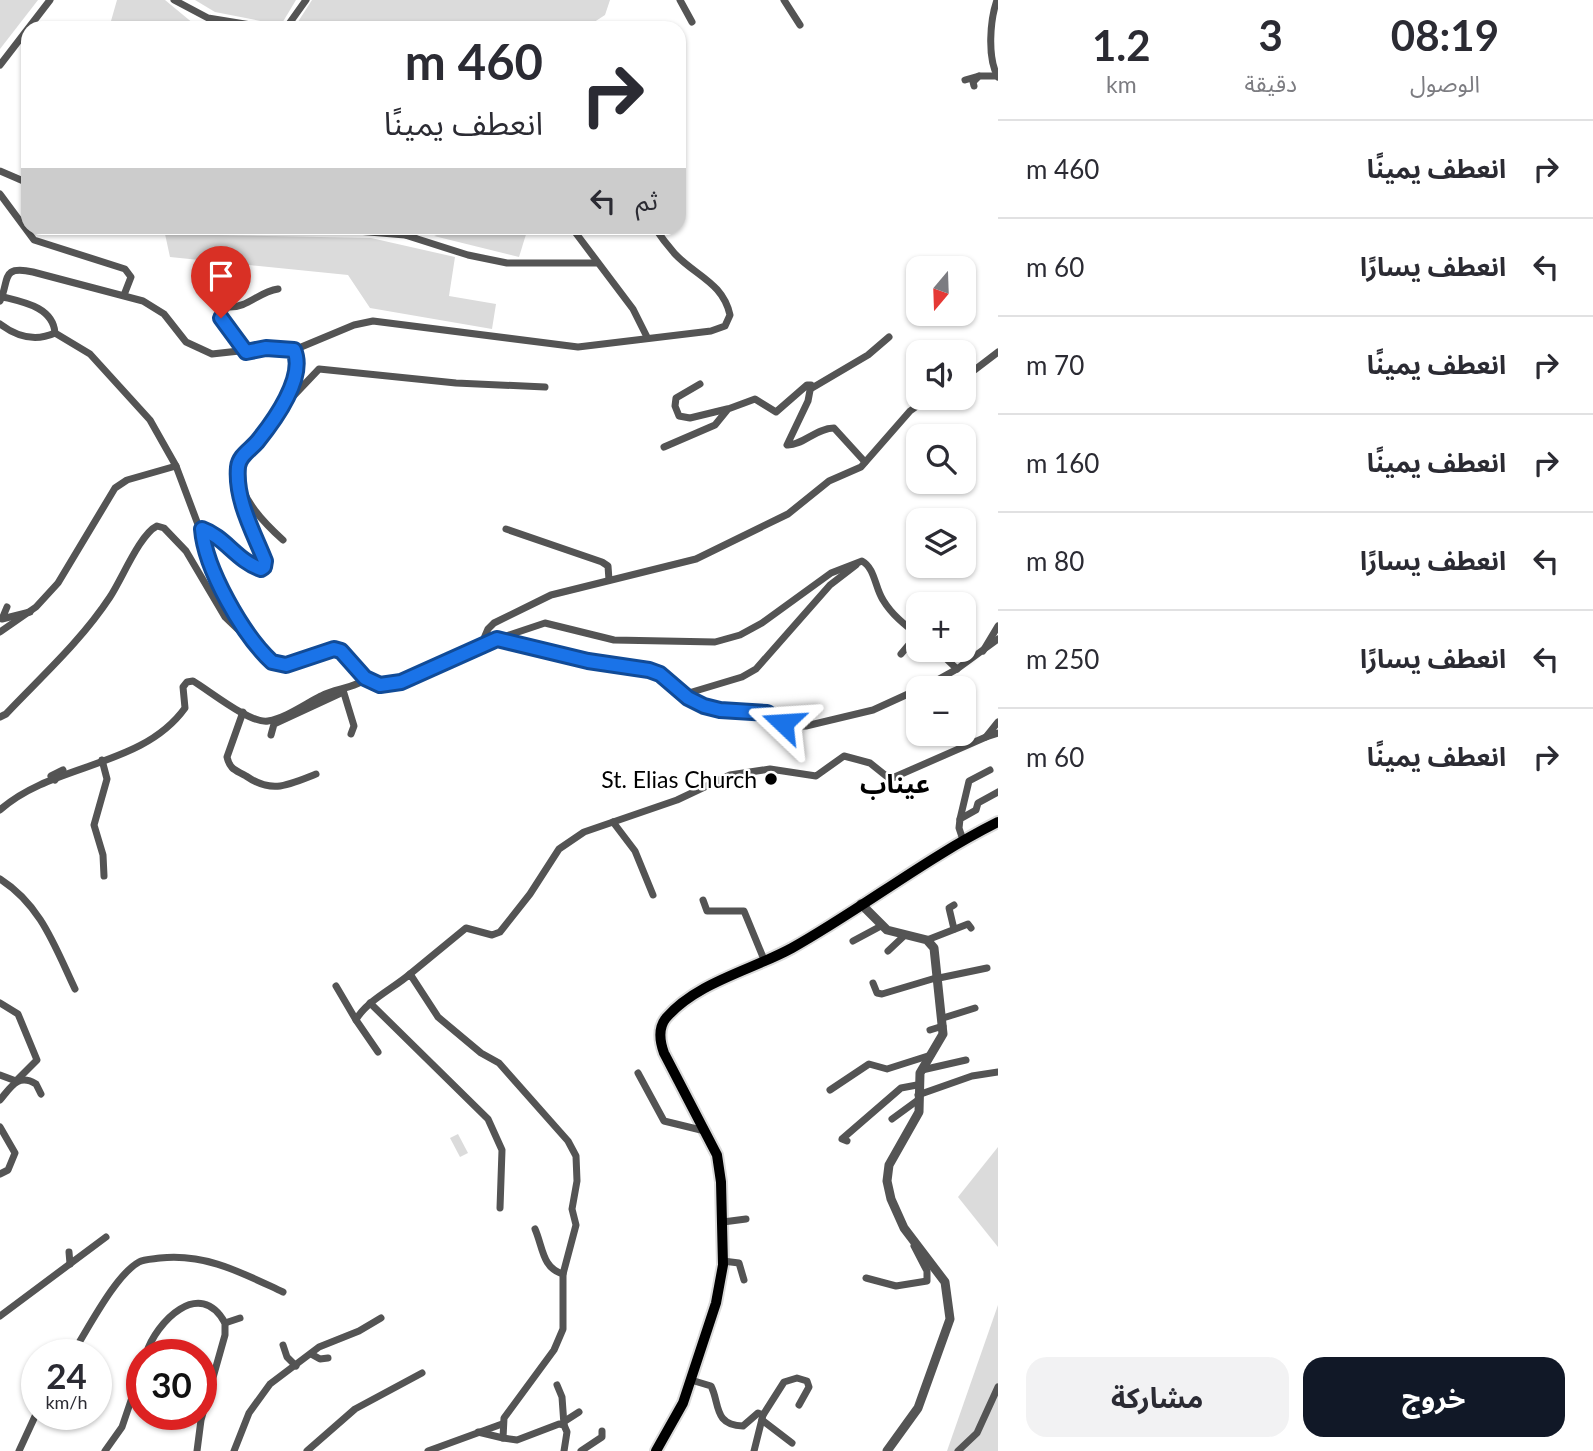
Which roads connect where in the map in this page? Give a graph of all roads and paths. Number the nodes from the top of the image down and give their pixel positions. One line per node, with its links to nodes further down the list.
1 (50, 0): 7 (street)
2 (174, 0): 8 (street)
3 (306, 0): 9 (street)
4 (680, 0): 10 (street)
5 (784, 0): 11 (street)
6 (997, 0): 15 (street)
7 (34, 21)
8 (227, 21)
9 (291, 21)
10 (692, 22)
11 (800, 25)
12 (21, 38): 13 (street)
13 (0, 65)
14 (979, 76): 15 (street); 16 (street); 17 (street)
15 (998, 76)
16 (965, 80)
17 (974, 86)
18 (0, 171): 19 (street)
19 (21, 180)
20 (0, 194): 21 (street)
21 (21, 222)
22 (30, 235): 28 (street)
23 (405, 235): 26 (street)
24 (577, 235): 26 (street)
25 (661, 235): 32 (street)
26 (596, 263): 32 (street)
27 (278, 289): 35 (street)
28 (124, 295): 29 (street); 35 (street)
29 (1, 299): 31 (street)
30 (0, 324): 31 (street)
31 (55, 333): 48 (street)
32 (647, 337): 34 (street)
33 (889, 337): 40 (street)
34 (294, 350): 35 (street); 41 (street)
35 (246, 352)
36 (998, 352): 37 (street)
37 (976, 369)
38 (700, 384): 45 (street)
39 (545, 387): 41 (street)
40 (812, 388): 42 (street); 47 (street)
41 (282, 408): 49 (street)
42 (728, 409): 45 (street); 46 (street)
43 (911, 410): 47 (street)
44 (693, 411): 45 (street)
45 (681, 417)
46 (664, 447)
47 (865, 462): 54 (street)
48 (176, 466): 50 (street); 56 (street)
49 (238, 478): 50 (street); 52 (street)
50 (202, 529): 66 (street)
51 (506, 529): 54 (street)
52 (283, 540)
53 (862, 561): 57 (street); 60 (street); 72 (street)
54 (609, 580): 63 (street)
55 (7, 607): 56 (street)
56 (30, 612): 59 (street)
57 (906, 623)
58 (998, 626): 64 (street)
59 (0, 632)
60 (497, 639): 63 (street); 72 (street)
61 (998, 639): 64 (street)
62 (906, 648): 65 (street)
63 (478, 650): 70 (street)
64 (983, 652): 68 (street)
65 (901, 654)
66 (265, 655): 70 (street); 75 (street)
67 (950, 662): 68 (street)
68 (957, 669): 69 (street)
69 (944, 676)
70 (365, 678): 71 (street)
71 (344, 690): 74 (street); 78 (street); 79 (street)
72 (682, 695): 73 (street)
73 (906, 696)
74 (243, 712): 81 (street); 84 (street)
75 (0, 717)
76 (998, 722): 80 (street)
77 (998, 733): 80 (street)
78 (351, 734)
79 (271, 735)
80 (986, 737): 89 (street)
81 (102, 760): 85 (street); 92 (street)
82 (63, 770): 85 (street)
83 (990, 770): 88 (street)
84 (316, 774)
85 (55, 780): 87 (street)
86 (998, 792): 88 (street)
87 (0, 810)
88 (960, 819): 91 (street)
89 (613, 822): 94 (street); 107 (street)
90 (998, 822): 91 (main road)
91 (963, 840): 96 (main road)
92 (104, 876)
93 (1, 881): 111 (street)
94 (653, 895)
95 (704, 900): 105 (street)
96 (861, 904): 98 (street); 105 (main road)
97 (954, 905): 100 (street)
98 (881, 926): 101 (street); 103 (street)
99 (971, 928): 100 (street)
100 (954, 929): 102 (street)
101 (905, 935): 102 (street); 104 (street)
102 (927, 940): 108 (street)
103 (853, 941)
104 (888, 951)
105 (765, 961): 132 (main road)
106 (987, 968): 108 (street)
107 (410, 974): 113 (street); 144 (street)
108 (939, 977): 109 (street); 116 (street)
109 (873, 983)
110 (336, 986): 115 (street)
111 (75, 989)
112 (0, 1003): 125 (street)
113 (370, 1003): 115 (street); 135 (street)
114 (975, 1008): 116 (street)
115 (356, 1020): 118 (street)
116 (943, 1022): 117 (street); 119 (street)
117 (930, 1030)
118 (378, 1052)
119 (931, 1055): 121 (street); 126 (street)
120 (966, 1060): 121 (street)
121 (922, 1070): 127 (street)
122 (998, 1072): 127 (street)
123 (638, 1073): 132 (street)
124 (0, 1075): 125 (street)
125 (16, 1081): 128 (street); 129 (street)
126 (830, 1090)
127 (918, 1093): 130 (street); 133 (street); 139 (street)
128 (41, 1094)
129 (0, 1100)
130 (892, 1119)
131 (0, 1127): 134 (street)
132 (706, 1131): 137 (main road)
133 (847, 1140)
134 (0, 1174)
135 (500, 1208)
136 (746, 1219): 137 (street)
137 (723, 1223): 142 (main road)
138 (535, 1229): 144 (street)
139 (909, 1236): 145 (street); 183 (street)
140 (106, 1237): 143 (street)
141 (69, 1252): 143 (street)
142 (723, 1261): 146 (street); 159 (main road)
143 (70, 1264): 148 (street)
144 (563, 1274): 167 (street)
145 (866, 1278)
146 (744, 1280)
147 (283, 1292): 152 (street)
148 (0, 1316)
149 (240, 1318): 151 (street)
150 (380, 1318): 155 (street)
151 (225, 1324): 153 (street); 175 (street)
152 (82, 1339)
153 (154, 1339)
154 (283, 1345): 157 (street)
155 (311, 1354): 156 (street); 157 (street)
156 (328, 1358)
157 (296, 1366): 176 (street)
158 (422, 1373): 177 (street)
159 (691, 1380): 165 (street); 181 (main road)
160 (556, 1385): 166 (street)
161 (998, 1387): 184 (street)
162 (799, 1405): 165 (street)
163 (579, 1412): 166 (street)
164 (126, 1415): 174 (street)
165 (763, 1417): 172 (street); 182 (street)
166 (564, 1423): 171 (street); 179 (street)
167 (502, 1424): 170 (street); 171 (street)
168 (29, 1430): 173 (street)
169 (602, 1431): 180 (street)
170 (478, 1432): 171 (street); 178 (street)
171 (503, 1438)
172 (792, 1443)
173 (19, 1451)
174 (105, 1451)
175 (197, 1451)
176 (234, 1451)
177 (307, 1451)
178 (428, 1451)
179 (564, 1451)
180 (581, 1451)
181 (656, 1451)
182 (754, 1451)
183 (887, 1451)
184 (958, 1451)

